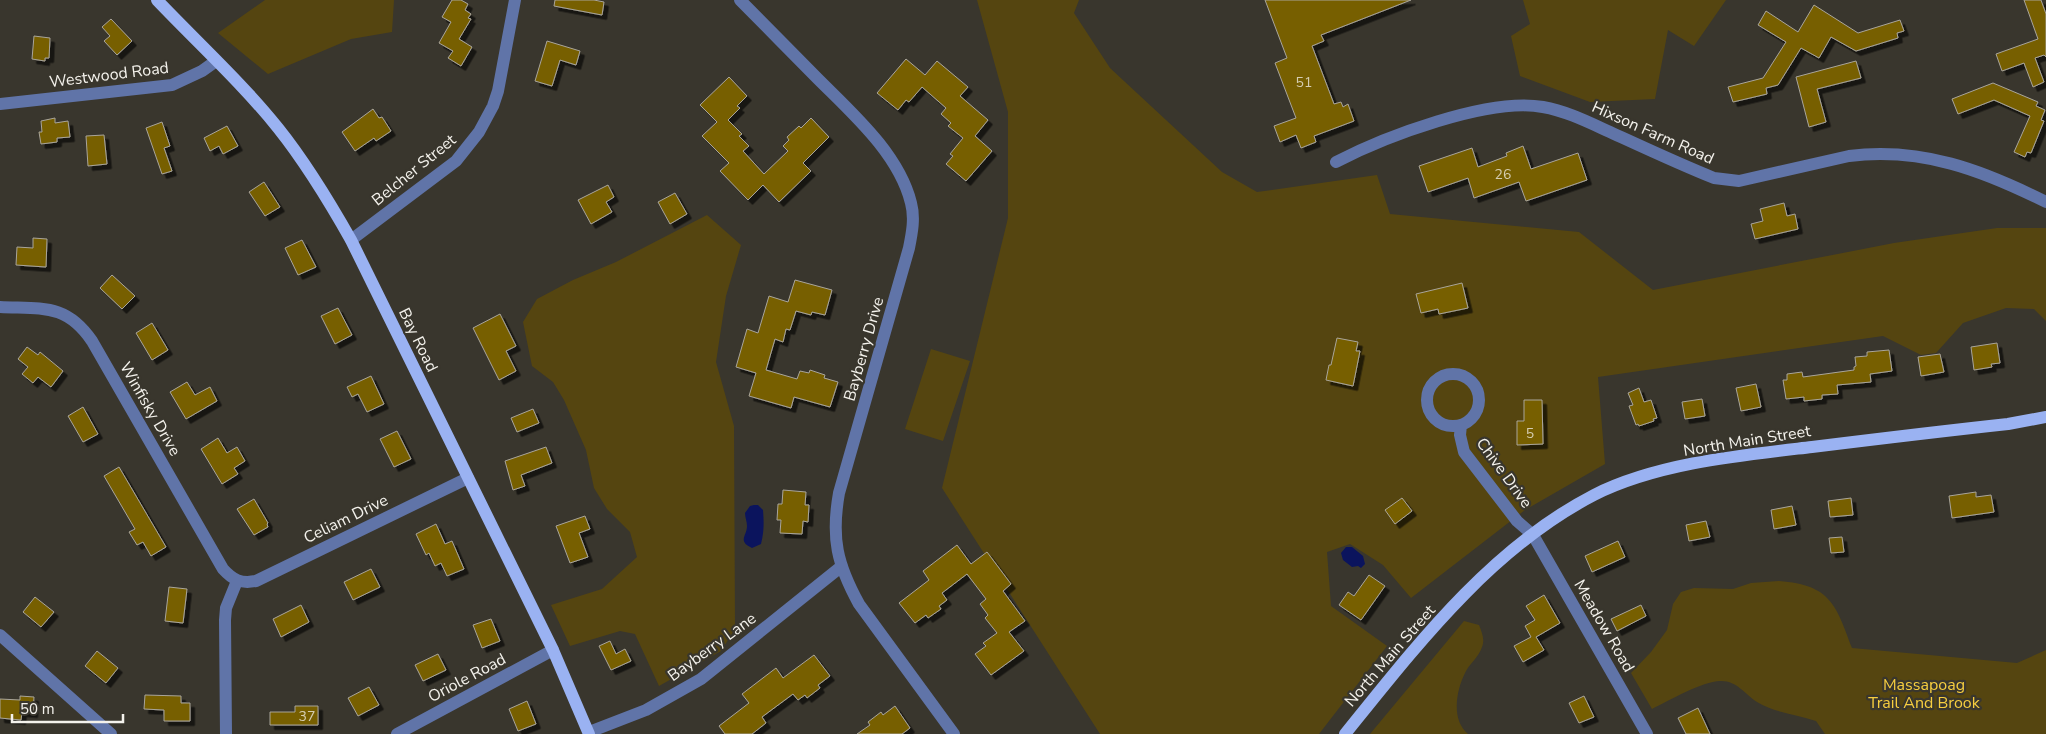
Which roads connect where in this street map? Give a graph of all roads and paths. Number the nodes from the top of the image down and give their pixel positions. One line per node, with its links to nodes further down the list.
1 (157, 0): 4 (main road, Bay Road)
2 (515, 0): 8 (street, Belcher Street)
3 (740, 0): 14 (street, Bayberry Drive)
4 (216, 61): 5 (street, Westwood Road); 8 (main road, Bay Road)
5 (0, 104)
6 (1336, 162): 7 (street, Hixson Farm Road)
7 (2046, 202)
8 (351, 240): 12 (main road, Bay Road)
9 (0, 307): 15 (street, Winfisky Drive)
10 (2046, 417): 13 (main road, North Main Street)
11 (1461, 425): 11 (street, Chive Drive); 13 (street, Chive Drive)
12 (468, 478): 15 (street, Celiam Drive); 17 (main road, Bay Road)
13 (1533, 535): 23 (main road, North Main Street); 24 (street, Meadow Road)
14 (842, 566): 18 (street, Bayberry Lane); 22 (street, Bayberry Drive)
15 (236, 581): 20 (street)
16 (0, 635): 19 (street)
17 (553, 650): 18 (main road, Bay Road); 21 (street, Oriole Road)
18 (589, 733)
19 (111, 734)
20 (226, 734)
21 (397, 734)
22 (954, 734)
23 (1344, 734)
24 (1647, 734)

